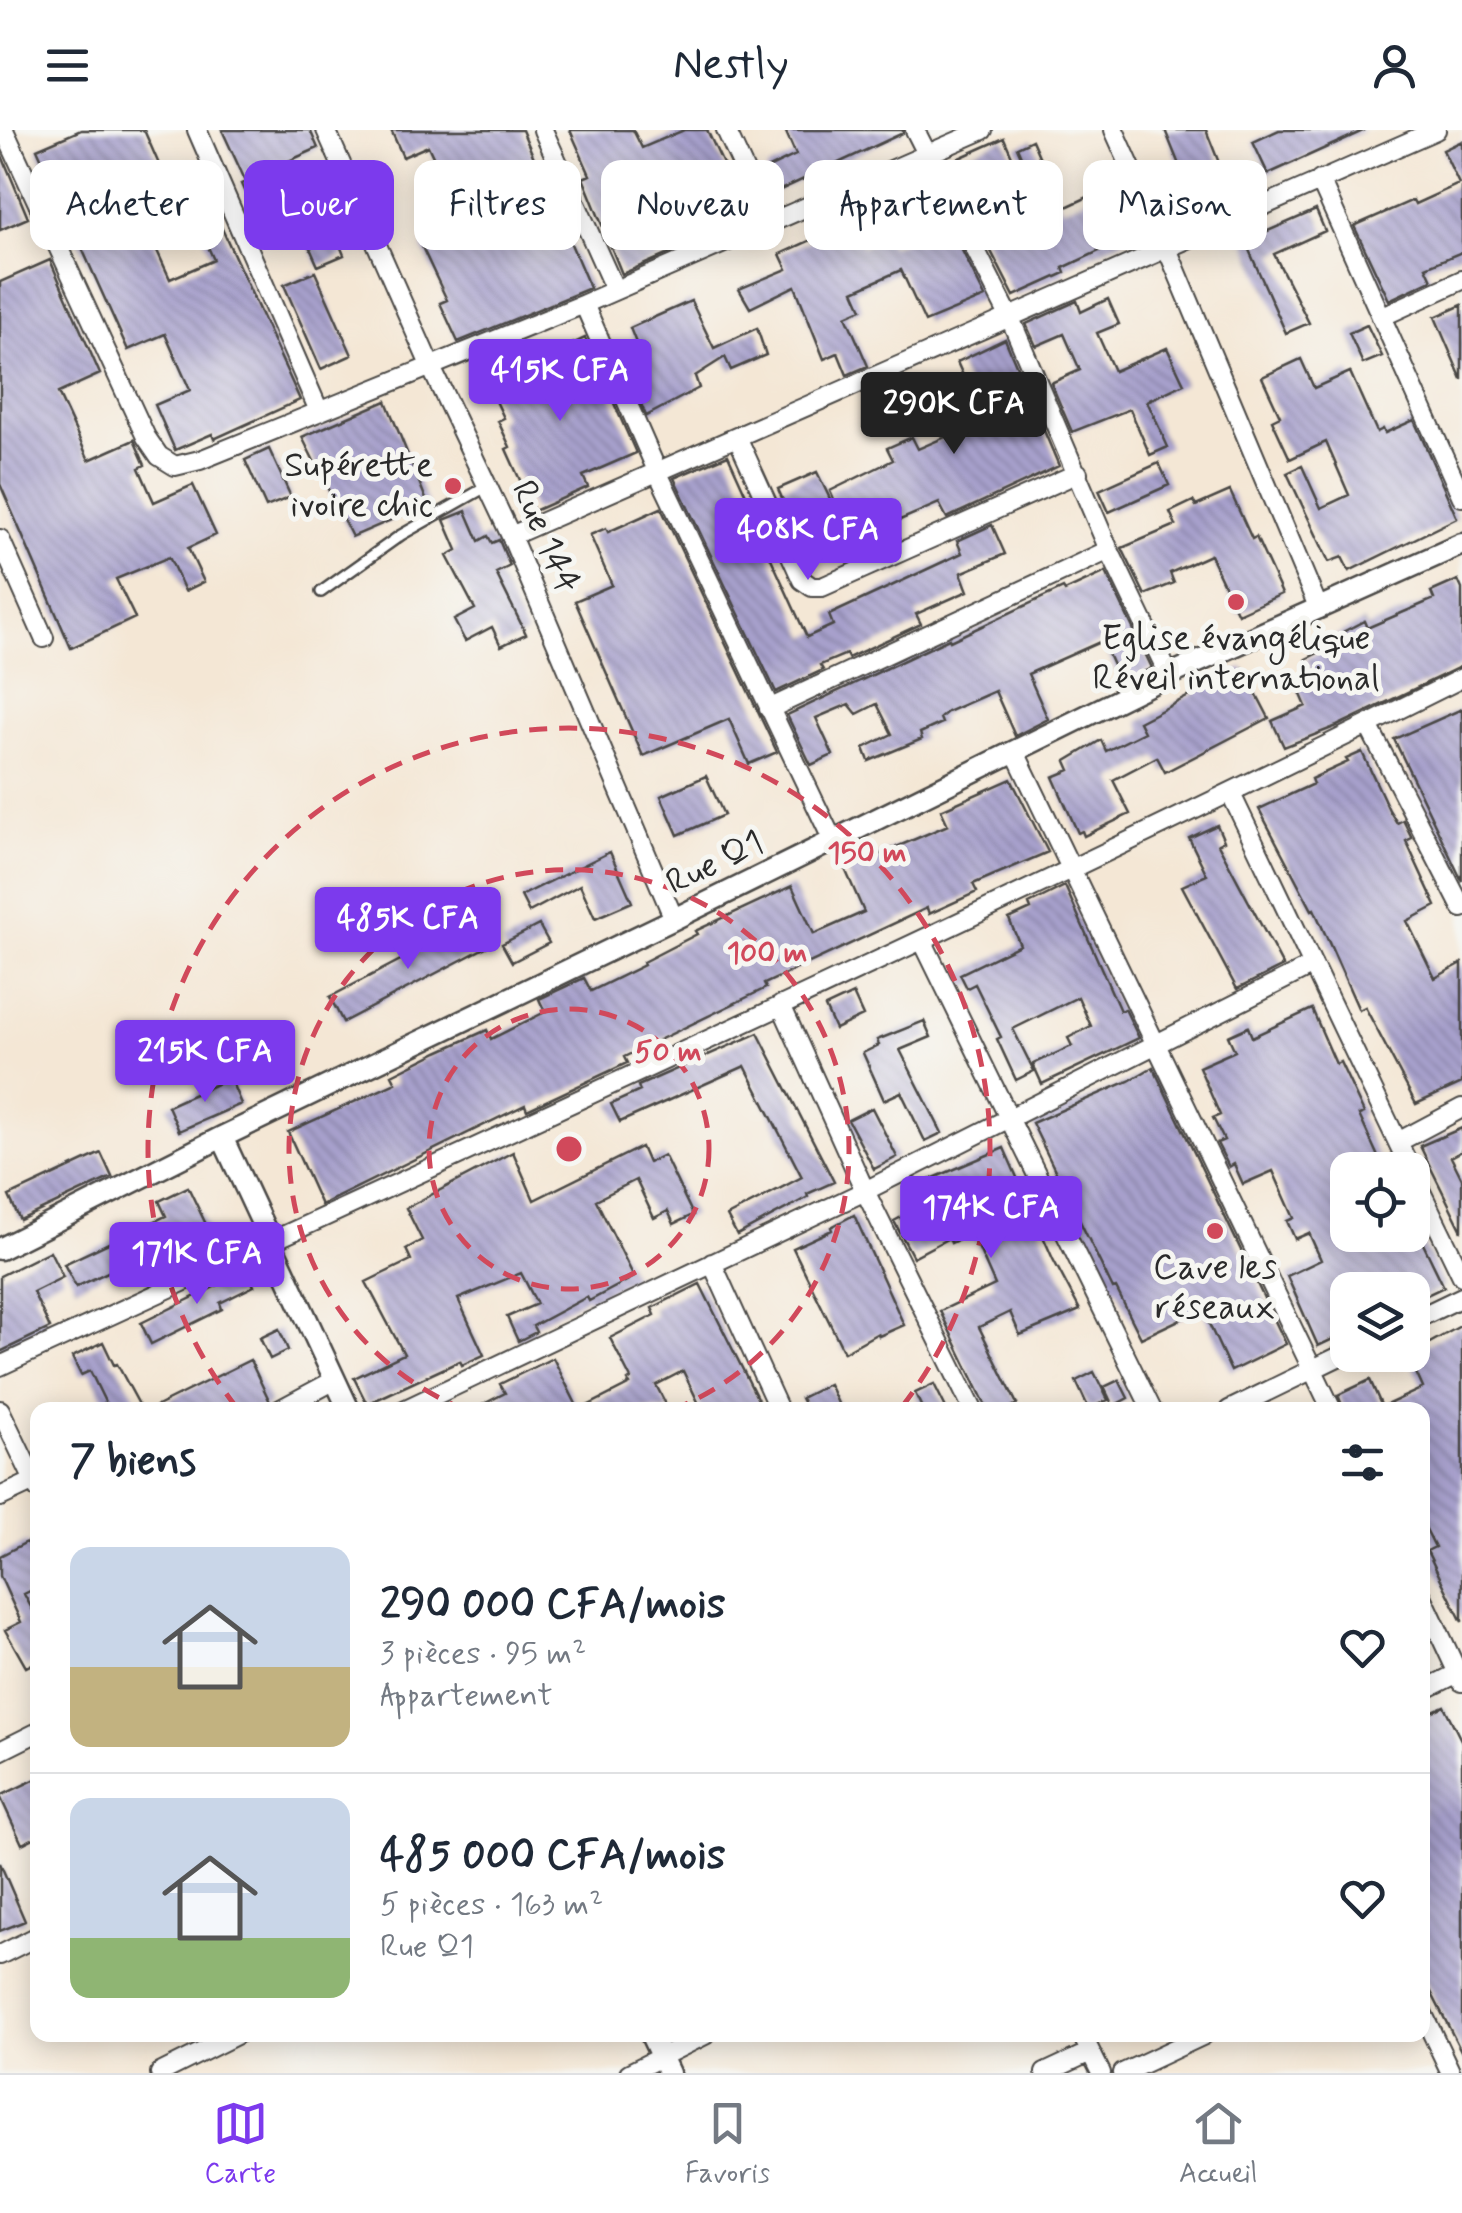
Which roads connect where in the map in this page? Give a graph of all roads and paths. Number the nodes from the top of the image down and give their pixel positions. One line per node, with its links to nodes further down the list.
1 (4, 130): 25 (street)
2 (197, 130): 25 (street)
3 (326, 130): 24 (street, Rue 144)
4 (544, 130): 20 (street)
5 (726, 130): 11 (street)
6 (915, 130): 10 (street)
7 (983, 130): 10 (street)
8 (1114, 130): 12 (street)
9 (1431, 131): 13 (street)
10 (926, 155): 15 (street); 23 (street)
11 (740, 160)
12 (1127, 160)
13 (1320, 180): 14 (street); 22 (street)
14 (1267, 203)
15 (784, 220)
16 (712, 250): 20 (street)
17 (1157, 250): 23 (street)
18 (1168, 250): 36 (street)
19 (1462, 280): 22 (street)
20 (615, 290): 21 (street)
21 (584, 304): 24 (street); 27 (street)
22 (1381, 317): 30 (street)
23 (1010, 318): 26 (street); 28 (street)
24 (430, 365): 25 (street); 29 (street, Rue 144)
25 (319, 411)
26 (738, 439): 27 (street); 28 (street)
27 (658, 473): 31 (street); 40 (street)
28 (1078, 473): 34 (street)
29 (486, 487): 31 (street, Rue 144); 35 (lane)
30 (1462, 497)
31 (511, 536): 47 (street, Rue 144)
32 (0, 539): 37 (street)
33 (1462, 544): 36 (street, Rue Q1)
34 (1109, 550): 38 (street); 40 (street)
35 (321, 592)
36 (1318, 609): 38 (street, Rue Q1)
37 (44, 638)
38 (1169, 674): 42 (street, Rue Q1)
39 (1462, 678): 41 (street)
40 (770, 709): 44 (street)
41 (1368, 726): 43 (street); 46 (street)
42 (1015, 752): 44 (street, Rue Q1); 45 (street)
43 (1232, 794): 45 (street); 49 (street)
44 (833, 841): 47 (street, Rue Q1)
45 (1072, 870): 48 (street); 51 (street)
46 (1462, 908)
47 (674, 919): 54 (street, Rue Q1)
48 (922, 940): 50 (street); 53 (street)
49 (1313, 965): 51 (street); 55 (street)
50 (781, 1005): 57 (street); 59 (street)
51 (1156, 1045): 53 (street); 67 (street)
52 (1462, 1108): 55 (street)
53 (1011, 1119): 57 (street); 74 (street)
54 (222, 1137): 59 (street); 60 (street, Rue Q1)
55 (1398, 1142): 56 (street)
56 (1403, 1152)
57 (865, 1191): 61 (street); 73 (street)
58 (1430, 1209): 62 (street)
59 (270, 1242): 66 (street); 68 (street)
60 (0, 1249)
61 (712, 1263): 71 (street); 72 (street)
62 (1462, 1276)
63 (1462, 1297): 64 (street)
64 (1430, 1312)
65 (1330, 1360): 67 (street)
66 (0, 1366)
67 (1312, 1369): 75 (street); 76 (street)
68 (335, 1380): 69 (street); 70 (street)
69 (294, 1402)
70 (345, 1402)
71 (421, 1402)
72 (774, 1402)
73 (969, 1402)
74 (1148, 1402)
75 (1245, 1402)
76 (1328, 1402)
77 (0, 1410): 78 (street)
78 (30, 1472)
79 (30, 1487): 80 (street)
80 (0, 1497)
81 (1430, 1613): 82 (street)
82 (1460, 1676): 83 (street)
83 (1430, 1688)
84 (30, 1736): 85 (street)
85 (0, 1751)
86 (30, 1940): 87 (street)
87 (0, 1954)
88 (1430, 2029): 100 (street)
89 (222, 2042): 95 (street)
90 (654, 2042): 94 (street)
91 (696, 2042): 94 (street)
92 (1189, 2042): 99 (street)
93 (1086, 2044): 97 (street); 98 (street)
94 (665, 2065): 96 (street)
95 (160, 2073)
96 (630, 2073)
97 (1044, 2073)
98 (1100, 2073)
99 (1123, 2073)
100 (1451, 2073)

